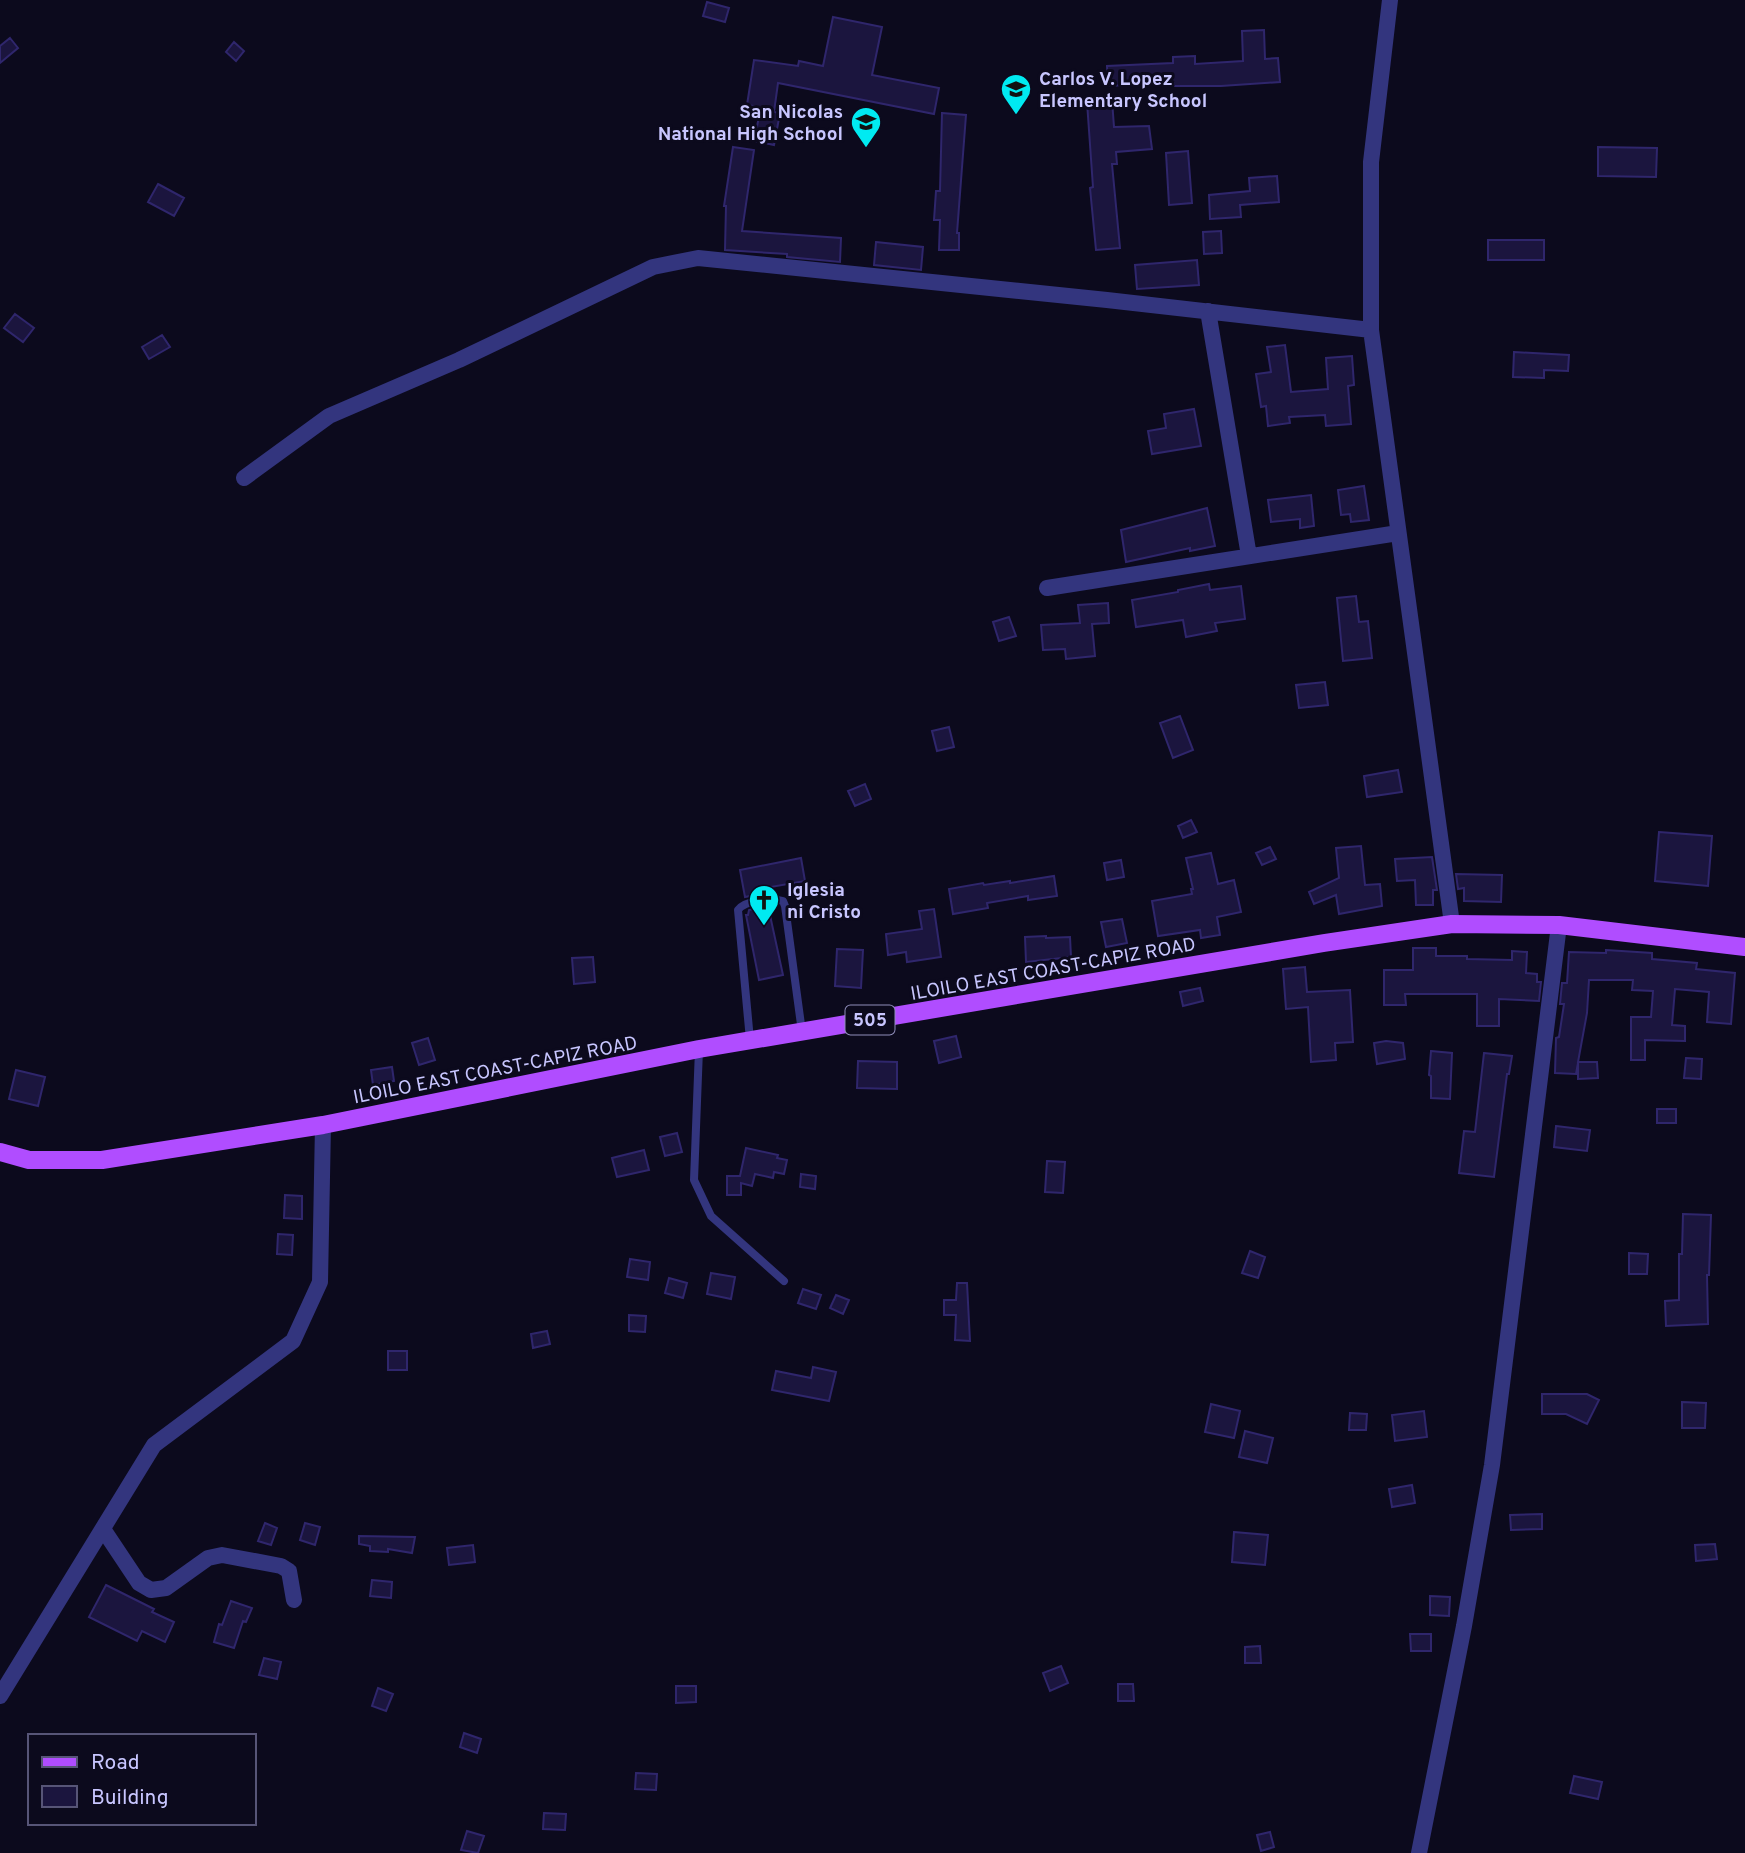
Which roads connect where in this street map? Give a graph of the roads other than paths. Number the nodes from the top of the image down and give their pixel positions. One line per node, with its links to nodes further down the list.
1 (1390, 0): 3 (street)
2 (1208, 312): 3 (street); 4 (street); 6 (street)
3 (1371, 330): 5 (street)
4 (244, 478)
5 (1398, 533): 6 (street); 8 (street)
6 (1249, 556): 7 (street)
7 (1047, 588)
8 (1451, 924): 9 (main road, ILOILO EAST COAST-CAPIZ ROAD / 505); 11 (main road, ILOILO EAST COAST-CAPIZ ROAD / 505)
9 (1559, 925): 10 (main road, ILOILO EAST COAST-CAPIZ ROAD / 505); 20 (street)
10 (1745, 947)
11 (803, 1032): 12 (main road, ILOILO EAST COAST-CAPIZ ROAD / 505); 12 (lane)
12 (750, 1041): 13 (main road, ILOILO EAST COAST-CAPIZ ROAD / 505)
13 (699, 1049): 14 (main road, ILOILO EAST COAST-CAPIZ ROAD / 505); 16 (lane)
14 (323, 1125): 15 (main road, ILOILO EAST COAST-CAPIZ ROAD / 505); 17 (street)
15 (0, 1152)
16 (784, 1281)
17 (103, 1529): 18 (street); 19 (street)
18 (294, 1600)
19 (0, 1696)
20 (1419, 1853)

